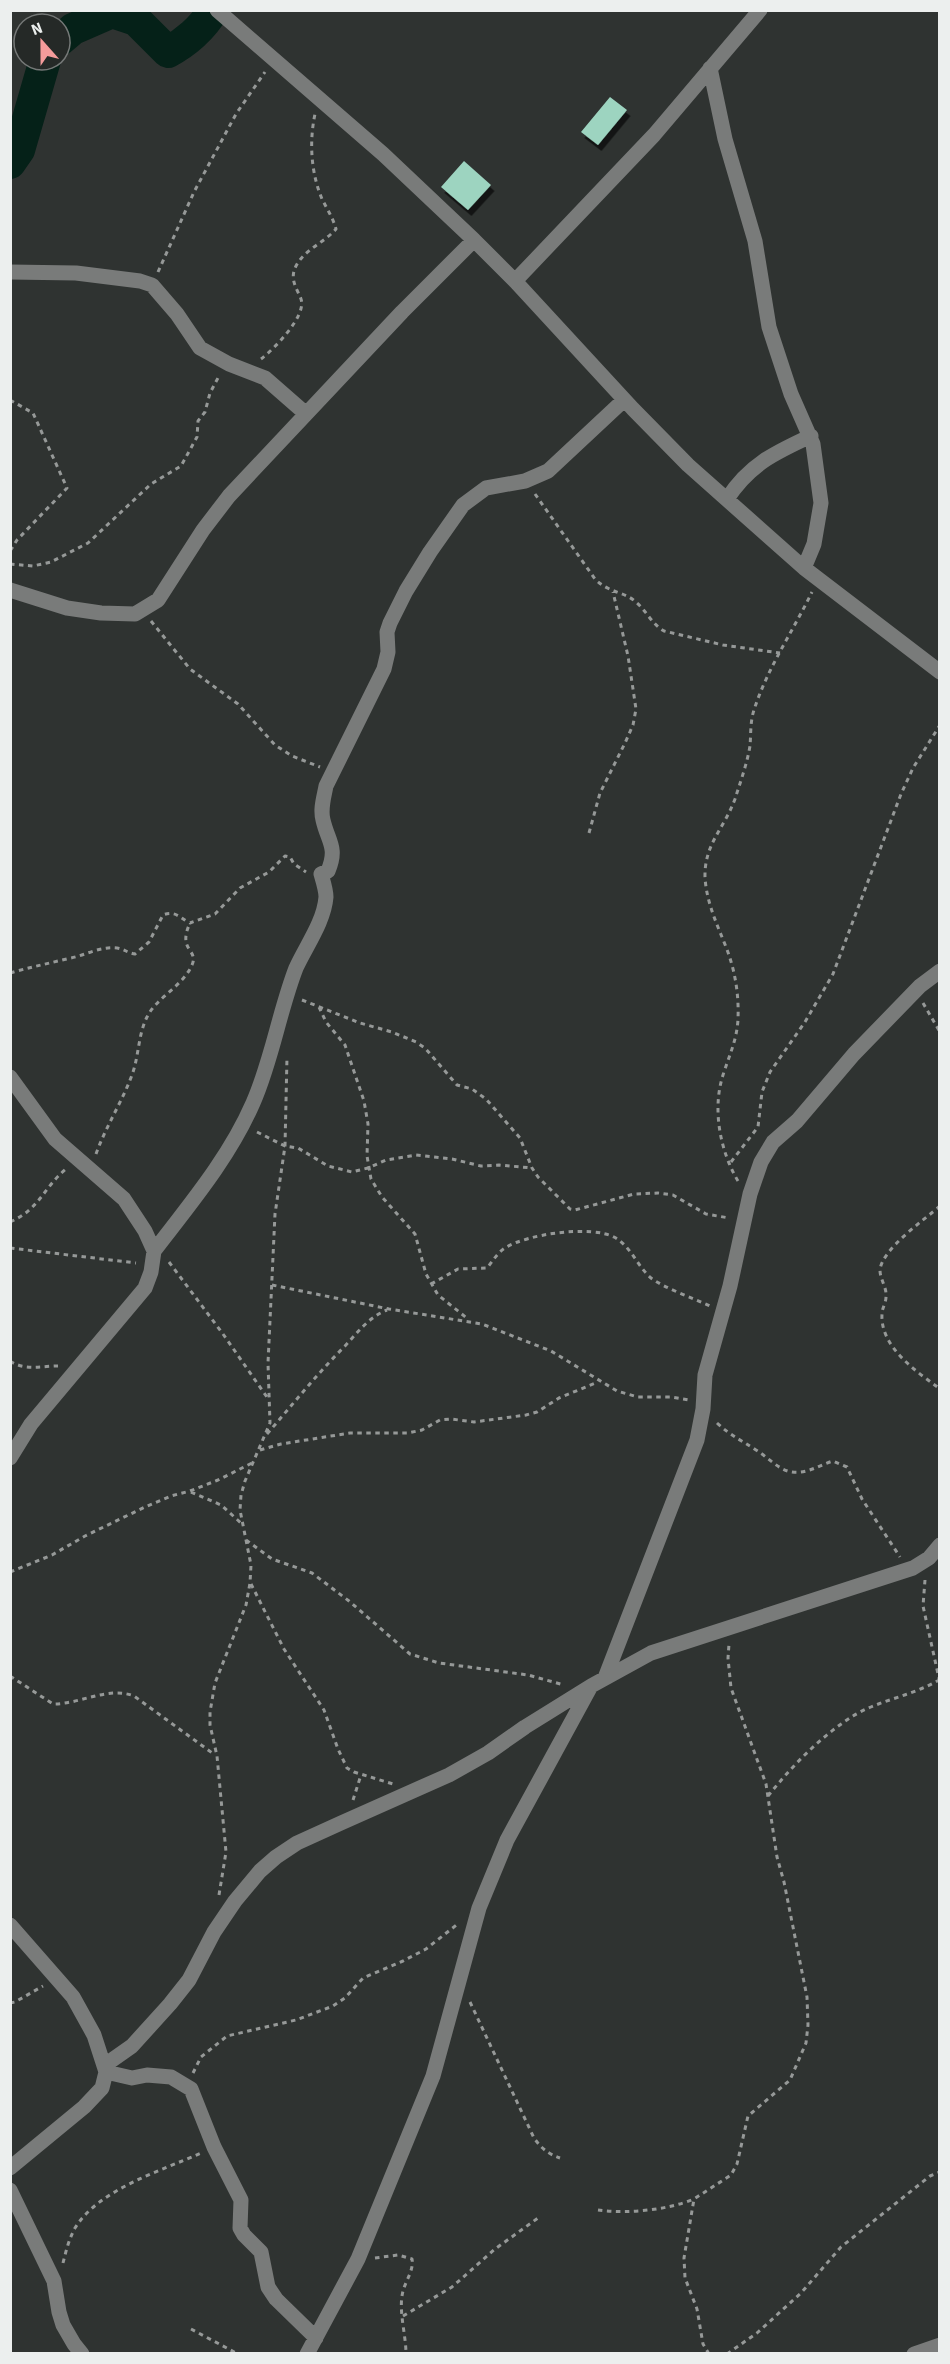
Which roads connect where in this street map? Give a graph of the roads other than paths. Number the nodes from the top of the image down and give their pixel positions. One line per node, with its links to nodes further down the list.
1 (217, 10): 4 (street)
2 (760, 10): 3 (street)
3 (711, 68): 6 (street); 9 (street)
4 (474, 240): 6 (street); 8 (street)
5 (10, 272): 8 (street)
6 (515, 281): 7 (street)
7 (624, 400): 10 (street); 16 (street)
8 (305, 414): 12 (street)
9 (811, 436): 10 (street); 11 (street)
10 (727, 499): 11 (street)
11 (804, 568): 13 (street)
12 (10, 590)
13 (939, 672)
14 (939, 971): 20 (street)
15 (10, 1077): 16 (street)
16 (155, 1254): 17 (street)
17 (15, 1440): 18 (street)
18 (10, 1458)
19 (939, 1545): 20 (street)
20 (592, 1686): 22 (street); 25 (street)
21 (10, 1925): 22 (street)
22 (105, 2068): 23 (street); 25 (street)
23 (10, 2168)
24 (10, 2190): 27 (street)
25 (316, 2338): 28 (street)
26 (939, 2345): 29 (street)
27 (82, 2354)
28 (307, 2354)
29 (914, 2354)

